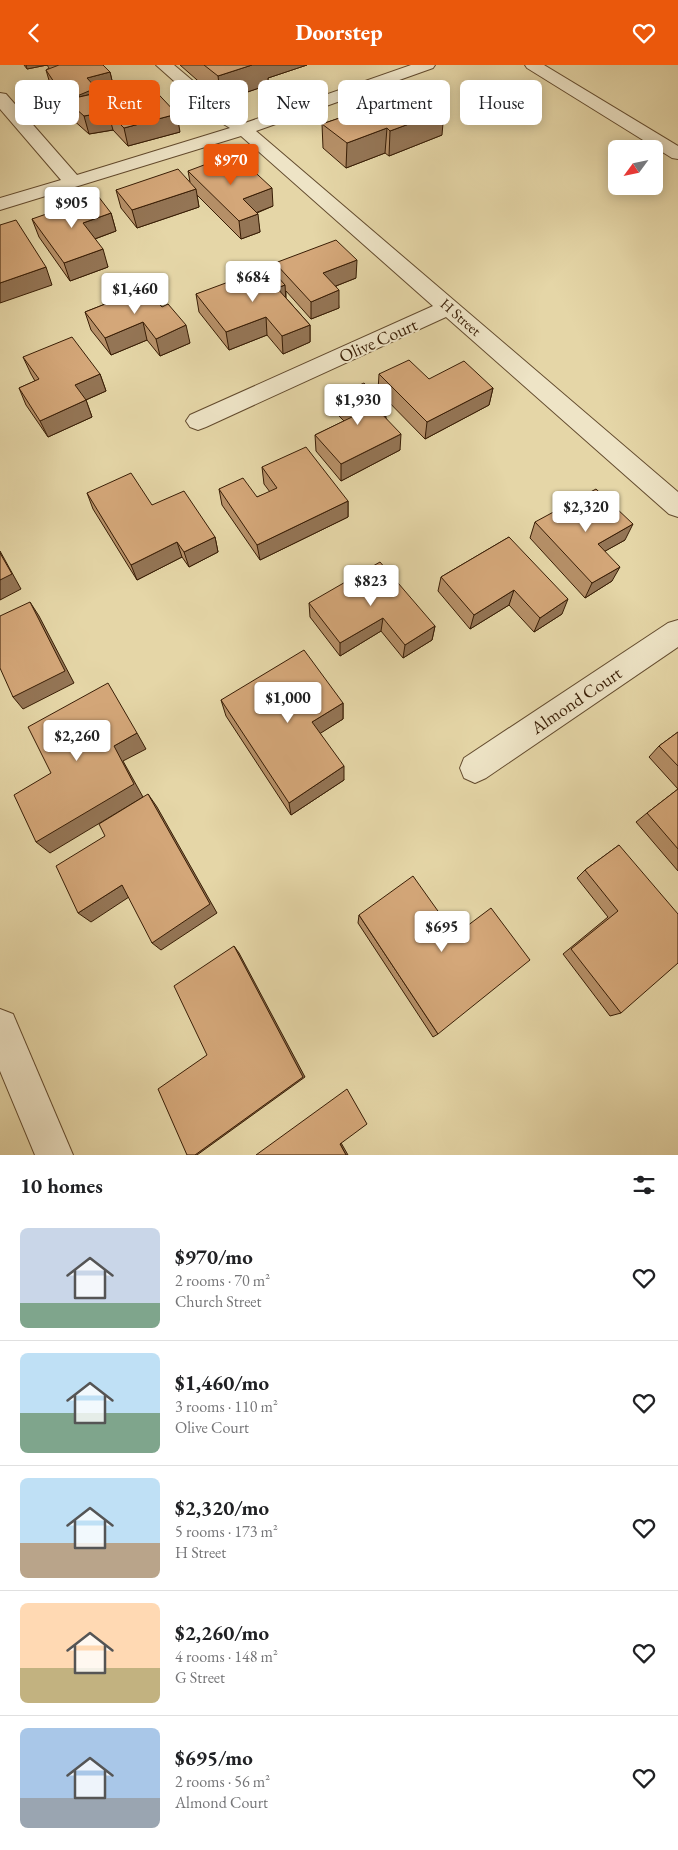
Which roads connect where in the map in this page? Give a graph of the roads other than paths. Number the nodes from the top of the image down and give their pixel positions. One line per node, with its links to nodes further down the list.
1 (164, 65): 5 (street, H Street)
2 (427, 65): 5 (street)
3 (532, 65): 6 (street)
4 (0, 98): 7 (street)
5 (243, 129): 7 (street); 9 (street, H Street)
6 (678, 154)
7 (73, 182): 8 (street)
8 (0, 204)
9 (450, 307): 10 (street, Olive Court); 11 (street, H Street)
10 (198, 421)
11 (678, 507)
12 (678, 632): 13 (street, Almond Court)
13 (475, 768)
14 (0, 1028): 15 (street)
15 (54, 1155)

